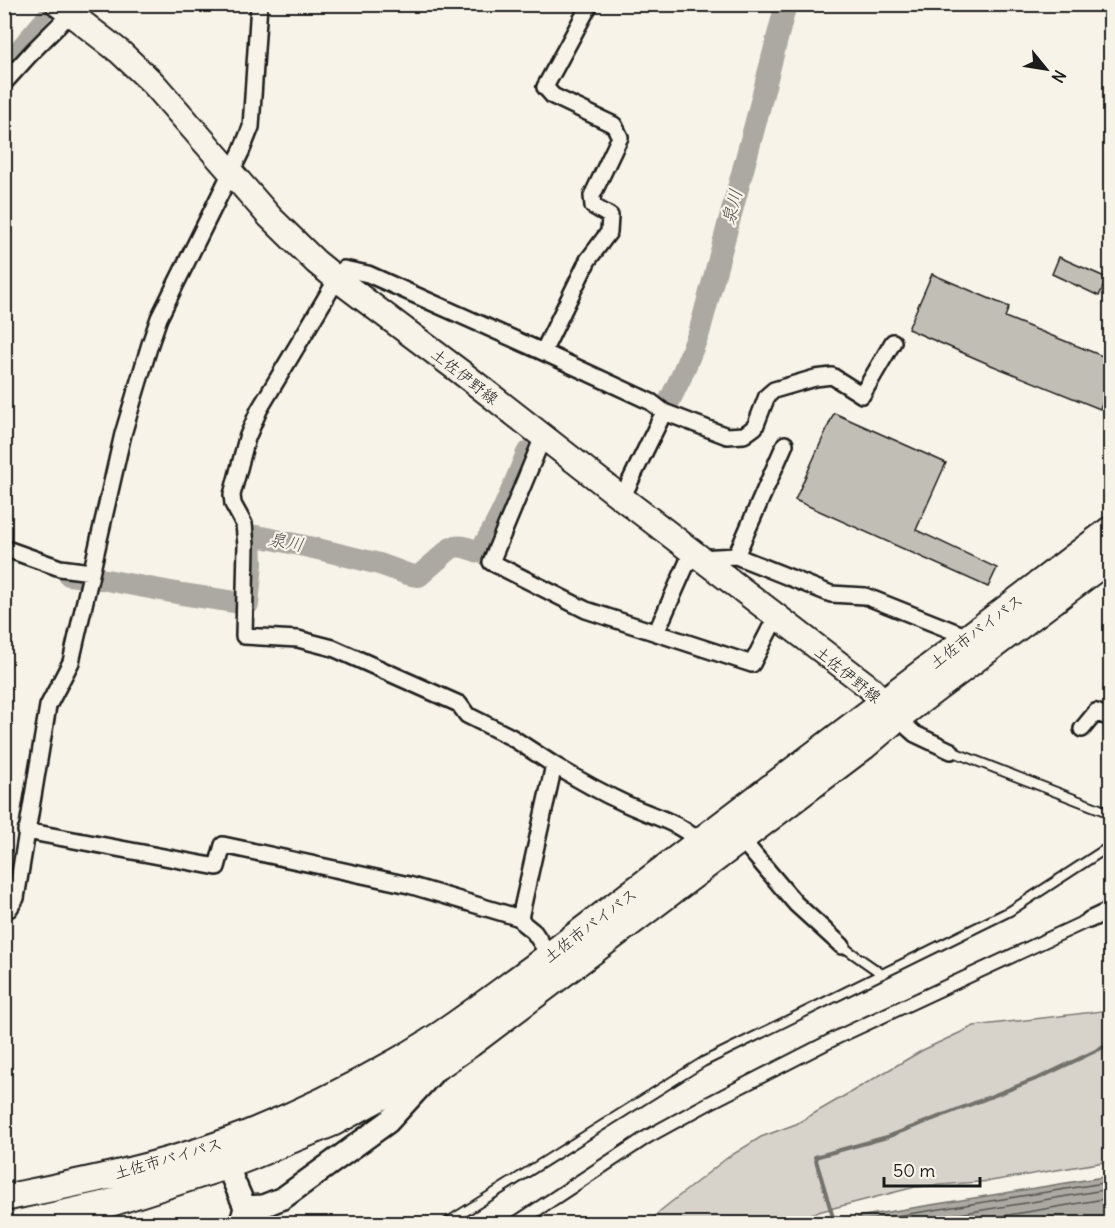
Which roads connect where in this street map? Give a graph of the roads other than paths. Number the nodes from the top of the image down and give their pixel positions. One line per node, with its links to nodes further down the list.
1 (259, 4): 5 (street)
2 (590, 4): 8 (street)
3 (70, 8): 4 (street); 5 (main road, 土佐伊野線)
4 (4, 83)
5 (231, 172): 6 (main road, 土佐伊野線); 18 (street)
6 (337, 279): 8 (street); 10 (main road, 土佐伊野線); 26 (street)
7 (893, 342): 9 (street)
8 (543, 352): 9 (street)
9 (664, 412): 12 (street)
10 (543, 437): 12 (main road, 土佐伊野線); 20 (street)
11 (785, 444): 16 (street)
12 (622, 498): 15 (main road, 土佐伊野線)
13 (1110, 530): 21 (highway, 土佐市バイパス)
14 (4, 548): 18 (street)
15 (696, 555): 16 (street); 19 (main road, 土佐伊野線); 20 (street)
16 (736, 556): 21 (street)
17 (1110, 558): 22 (highway, 土佐市バイパス)
18 (91, 572): 28 (street)
19 (776, 617): 20 (street); 22 (main road, 土佐伊野線)
20 (656, 633)
21 (968, 637): 22 (highway, 土佐市バイパス)
22 (890, 710): 25 (street); 29 (highway, 土佐市バイパス); 31 (highway, 土佐市バイパス)
23 (1110, 718): 24 (street)
24 (1082, 729)
25 (951, 752): 27 (lane)
26 (554, 765): 31 (street); 34 (street)
27 (1110, 813)
28 (26, 831): 32 (street); 34 (street)
29 (741, 839): 31 (highway, 土佐市バイパス); 36 (street)
30 (1110, 846): 38 (lane)
31 (707, 851): 37 (highway, 土佐市バイパス)
32 (4, 910)
33 (1110, 910): 35 (street)
34 (519, 918): 37 (street)
35 (1089, 920): 49 (street)
36 (842, 946): 38 (lane)
37 (556, 964): 39 (highway, 土佐市バイパス); 42 (highway, 土佐市バイパス)
38 (882, 974): 48 (lane)
39 (441, 1064): 40 (highway, 土佐市バイパス); 41 (main road)
40 (354, 1112): 41 (main road); 42 (highway, 土佐市バイパス)
41 (366, 1137): 46 (main road)
42 (222, 1156): 43 (highway, 土佐市バイパス); 46 (main road); 47 (highway, 土佐市バイパス)
43 (56, 1187): 44 (highway); 45 (highway, 土佐市バイパス)
44 (4, 1188)
45 (4, 1198)
46 (243, 1216)
47 (17, 1224)
48 (445, 1224)
49 (515, 1224)

